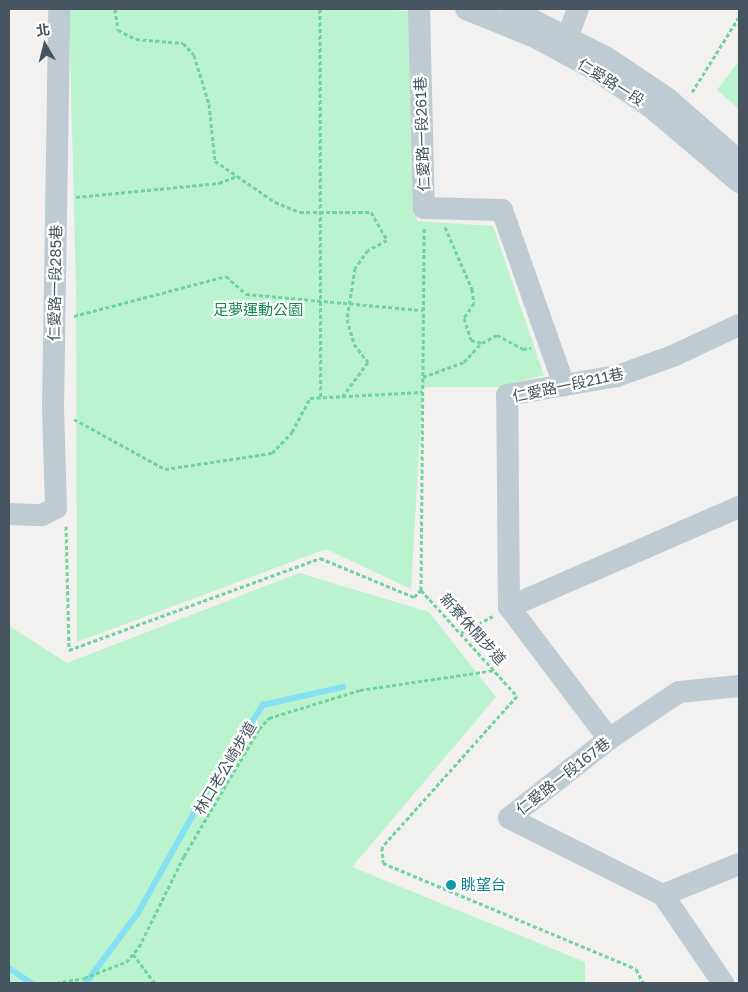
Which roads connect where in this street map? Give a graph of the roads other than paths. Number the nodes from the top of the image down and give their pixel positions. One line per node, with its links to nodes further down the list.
1 (59, 9): 12 (street, 仁愛路一段285巷)
2 (419, 9): 10 (street, 仁愛路一段261巷)
3 (466, 9): 8 (street, 仁愛路一段)
4 (510, 9): 6 (street, 仁愛路一段)
5 (578, 9): 6 (street)
6 (568, 36): 7 (street, 仁愛路一段)
7 (739, 161)
8 (739, 182)
9 (739, 325): 10 (street, 仁愛路一段211巷)
10 (564, 385): 13 (street, 仁愛路一段211巷)
11 (739, 507): 13 (street)
12 (9, 514)
13 (509, 607): 15 (street)
14 (739, 686): 15 (street, 仁愛路一段167巷)
15 (609, 739): 17 (street, 仁愛路一段167巷)
16 (739, 864): 17 (street)
17 (663, 895): 18 (street)
18 (723, 983)

